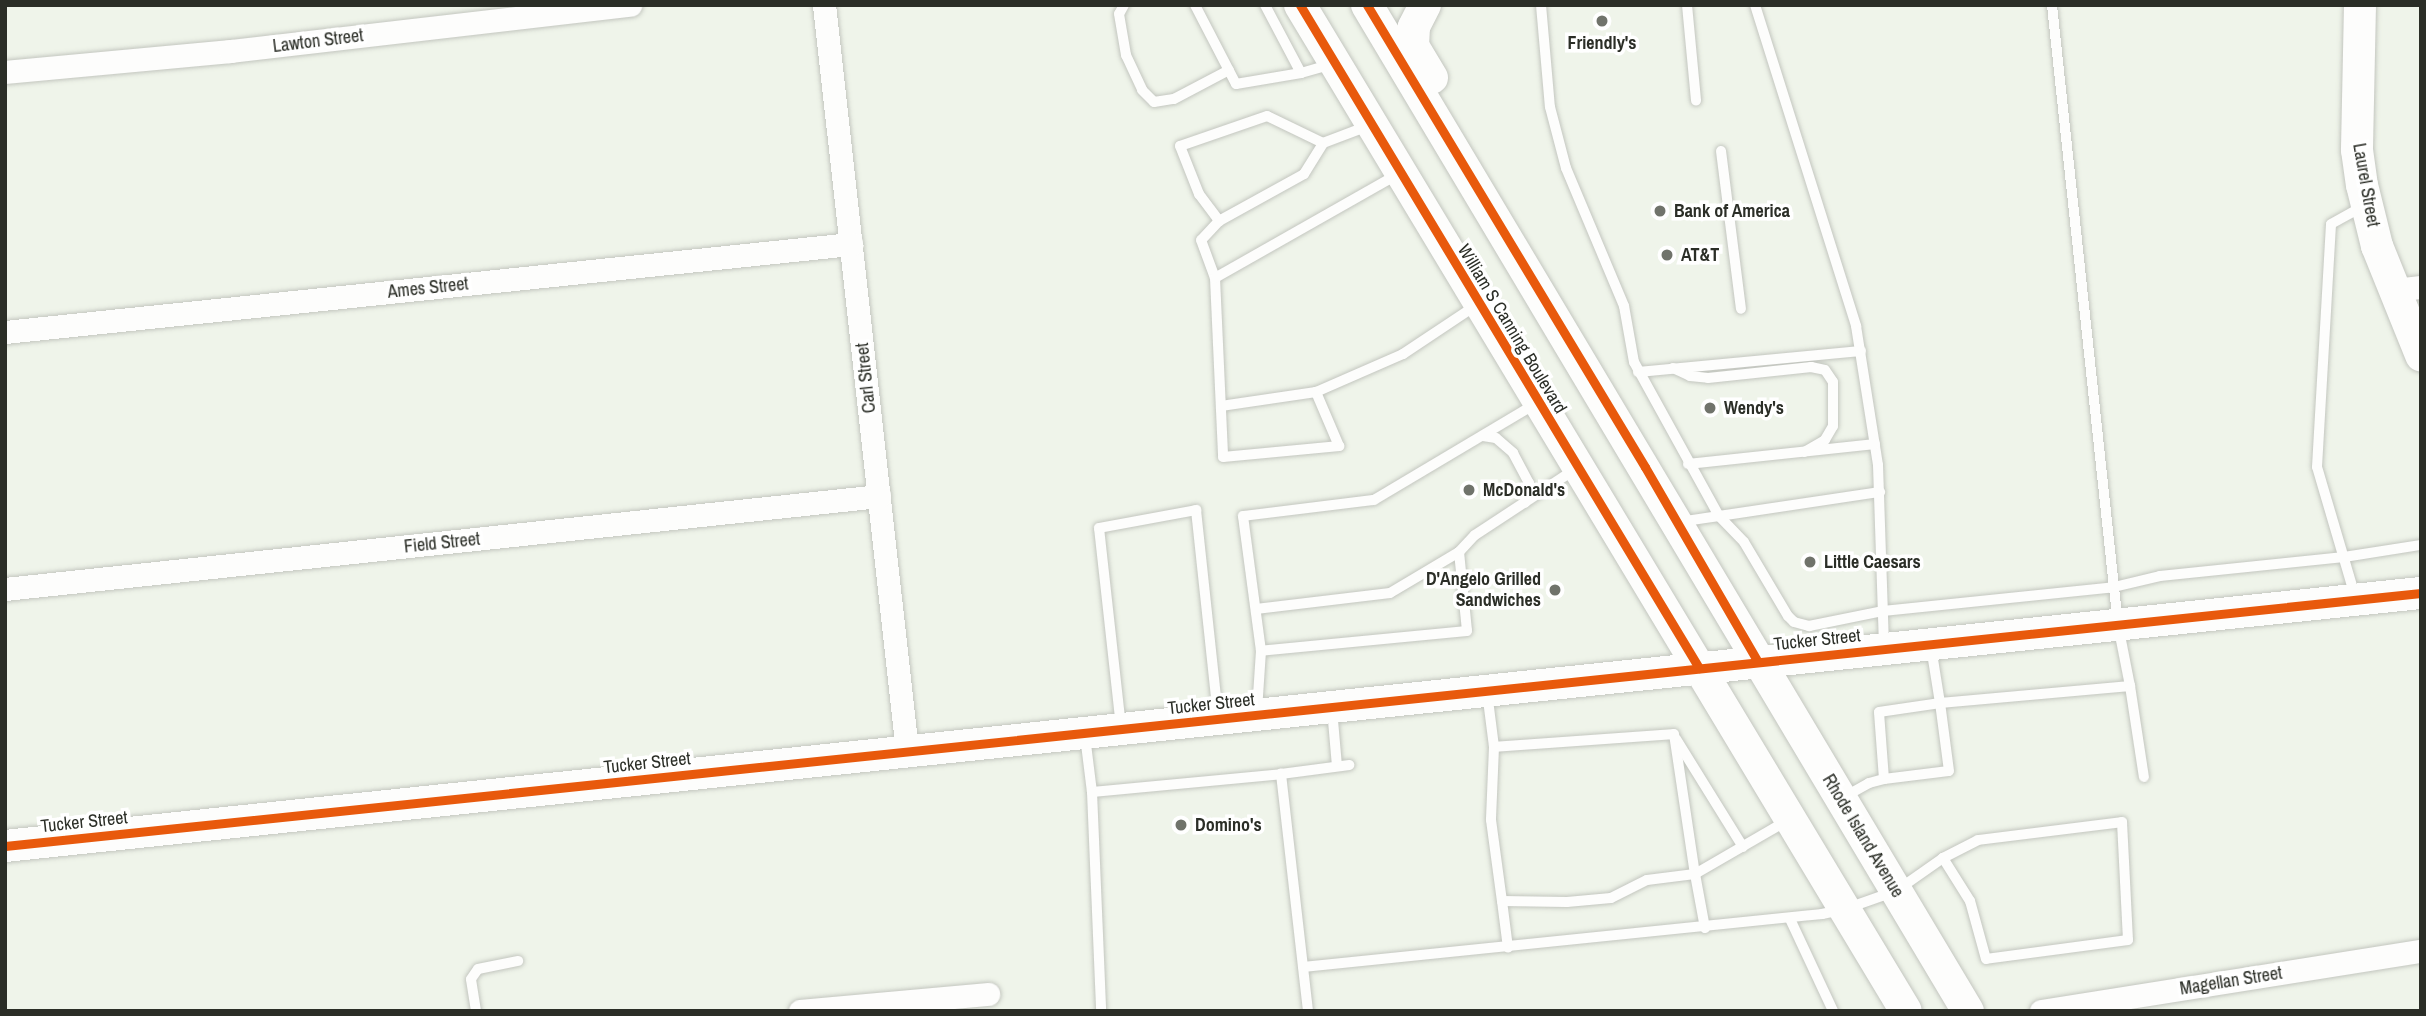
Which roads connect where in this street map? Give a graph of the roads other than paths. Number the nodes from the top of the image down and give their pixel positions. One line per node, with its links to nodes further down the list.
1 (630, 5): 16 (street, Lawton Street)
2 (824, 5): 26 (street, Carl Street)
3 (1124, 5): 15 (lane)
4 (1195, 5): 15 (lane)
5 (1265, 5): 17 (lane)
6 (1300, 5): 14 (street, William S Canning Boulevard)
7 (1367, 5): 22 (street)
8 (1425, 5): 22 (street)
9 (1541, 5): 35 (lane)
10 (1687, 5): 18 (lane)
11 (1755, 5): 32 (lane)
12 (2052, 5): 52 (lane)
13 (2360, 5): 24 (street, Laurel Street)
14 (1334, 63): 17 (lane); 19 (street, William S Canning Boulevard)
15 (1229, 70): 17 (lane)
16 (5, 72)
17 (1301, 73)
18 (1696, 101)
19 (1371, 125): 20 (lane); 23 (street, William S Canning Boulevard)
20 (1323, 143): 25 (lane); 25 (lane)
21 (1721, 151): 30 (lane)
22 (1464, 168): 48 (street)
23 (1399, 174): 27 (lane); 29 (street, William S Canning Boulevard)
24 (2366, 205): 28 (street, Laurel Street); 51 (lane)
25 (1219, 220): 27 (lane)
26 (851, 244): 31 (street, Ames Street); 45 (street, Carl Street)
27 (1214, 278): 38 (lane)
28 (2408, 288): 33 (street, Laurel Street)
29 (1478, 304): 36 (lane); 37 (street, William S Canning Boulevard)
30 (1741, 309)
31 (5, 332)
32 (1861, 351): 34 (lane); 40 (lane)
33 (2421, 355)
34 (1673, 368): 35 (lane); 41 (lane)
35 (1638, 373): 42 (lane)
36 (1316, 392): 38 (lane); 38 (lane)
37 (1538, 403): 39 (lane); 43 (street, William S Canning Boulevard)
38 (1221, 406)
39 (1483, 436): 46 (lane); 56 (lane)
40 (1875, 444): 41 (lane); 44 (lane)
41 (1804, 452): 42 (lane)
42 (1688, 464): 47 (lane)
43 (1577, 468): 46 (lane); 63 (street, William S Canning Boulevard)
44 (1880, 492): 47 (lane); 57 (lane)
45 (878, 496): 53 (street, Field Street); 74 (street, Carl Street)
46 (1524, 505): 50 (lane)
47 (1719, 516): 48 (lane); 57 (lane)
48 (1677, 522): 62 (street)
49 (2421, 545): 51 (lane)
50 (1459, 552): 56 (lane); 61 (lane)
51 (2344, 557): 52 (lane); 55 (lane)
52 (2114, 587): 57 (lane); 58 (lane)
53 (5, 589)
54 (2421, 593): 55 (street, Tucker Street)
55 (2356, 600): 58 (street, Tucker Street)
56 (1256, 609): 61 (lane)
57 (1883, 611): 60 (lane)
58 (2118, 625): 59 (street, Tucker Street); 64 (lane)
59 (1930, 645): 60 (street, Tucker Street); 66 (lane)
60 (1884, 649): 62 (street, Tucker Street)
61 (1261, 651): 68 (lane)
62 (1758, 662): 63 (street, Tucker Street); 79 (street, Rhode Island Avenue)
63 (1699, 668): 65 (street, Tucker Street); 80 (street)
64 (2130, 686): 66 (lane); 76 (lane)
65 (1487, 690): 67 (street, Tucker Street); 73 (lane)
66 (1940, 703): 77 (lane); 77 (lane)
67 (1331, 707): 68 (street, Tucker Street); 75 (lane)
68 (1257, 715): 69 (street, Tucker Street)
69 (1218, 719): 70 (street, Tucker Street); 70 (lane)
70 (1121, 729): 71 (street, Tucker Street)
71 (1085, 733): 74 (street, Tucker Street); 78 (lane)
72 (1674, 734): 73 (lane); 82 (lane); 84 (lane)
73 (1494, 747): 86 (lane)
74 (907, 751): 81 (street, Tucker Street)
75 (1281, 774): 78 (lane); 93 (lane)
76 (2144, 777)
77 (1884, 779): 79 (lane)
78 (1092, 792): 98 (lane)
79 (1841, 799): 85 (street, Rhode Island Avenue)
80 (1791, 819): 82 (lane); 87 (street)
81 (5, 846)
82 (1743, 847): 84 (lane)
83 (1944, 858): 83 (lane); 85 (lane)
84 (1695, 874): 86 (lane); 89 (lane)
85 (1896, 891): 87 (lane); 101 (street, Rhode Island Avenue)
86 (1502, 901): 90 (lane)
87 (1845, 909): 88 (lane); 100 (street)
88 (1790, 919): 89 (lane); 95 (lane)
89 (1705, 928): 90 (lane)
90 (1508, 948): 93 (lane)
91 (2421, 951): 102 (street, Magellan Street)
92 (518, 961): 96 (lane)
93 (1303, 967): 99 (lane)
94 (988, 994): 97 (street)
95 (1831, 1010)
96 (476, 1011)
97 (800, 1011)
98 (1101, 1011)
99 (1308, 1011)
100 (1906, 1011)
101 (1968, 1011)
102 (2041, 1011)

